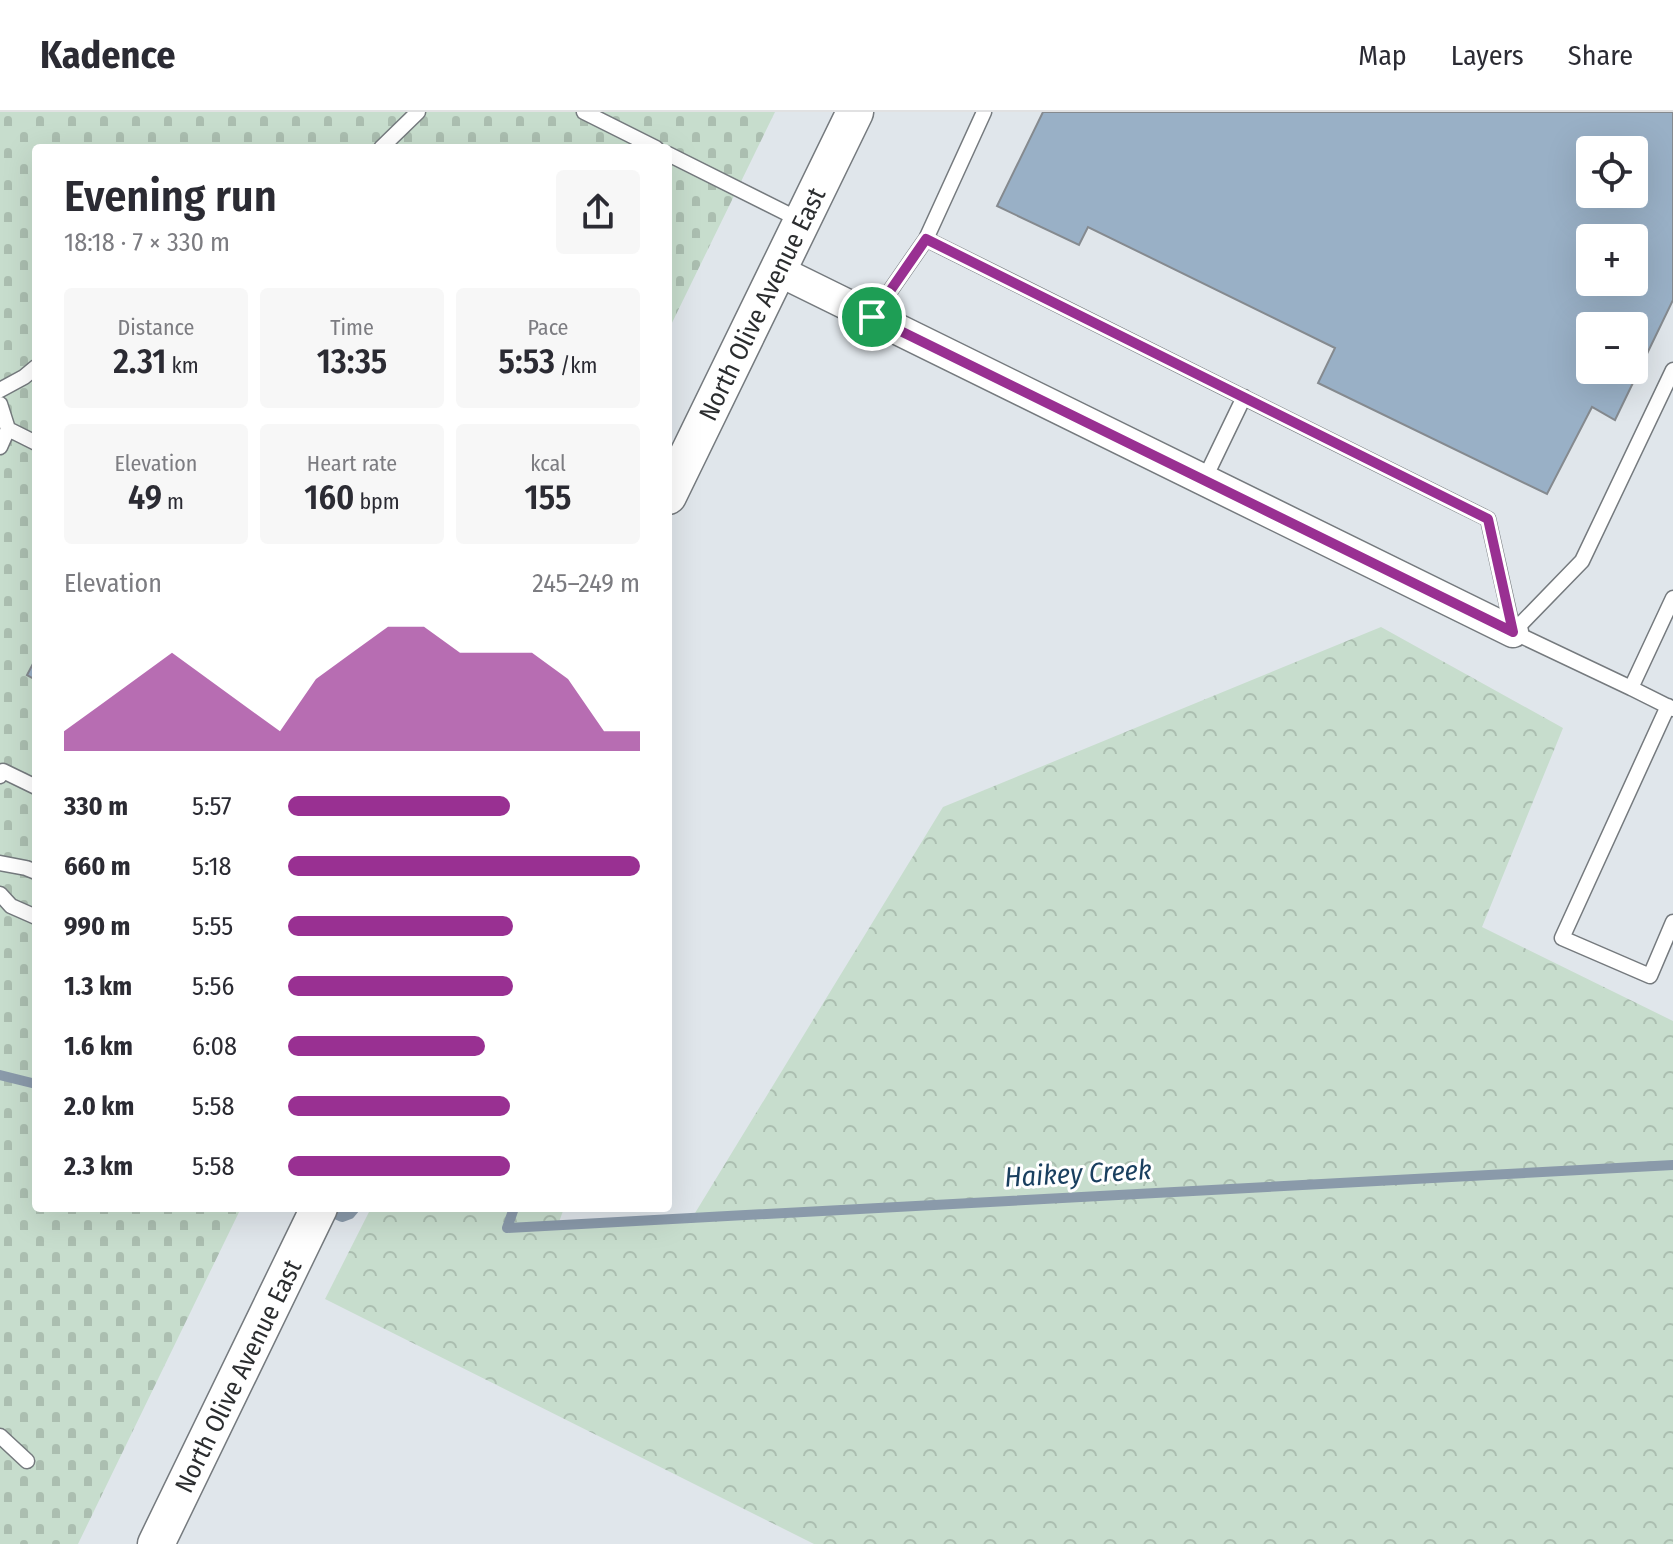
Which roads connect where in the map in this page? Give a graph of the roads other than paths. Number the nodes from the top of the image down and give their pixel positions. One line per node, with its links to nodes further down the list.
1 (418, 112): 5 (lane)
2 (584, 112): 6 (lane)
3 (855, 112): 8 (street, North Olive Avenue East)
4 (984, 112): 9 (lane)
5 (385, 144)
6 (648, 144)
7 (672, 156): 8 (lane)
8 (803, 221): 10 (street, North Olive Avenue East)
9 (926, 239): 11 (lane); 15 (lane)
10 (779, 271): 11 (street); 21 (street, North Olive Avenue East)
11 (872, 317): 20 (street)
12 (32, 370): 14 (lane)
13 (1673, 370): 23 (lane)
14 (0, 390)
15 (1244, 397): 20 (lane); 23 (lane)
16 (0, 404): 17 (lane)
17 (8, 429): 18 (lane); 19 (lane)
18 (32, 441)
19 (0, 447)
20 (1204, 480): 23 (street)
21 (672, 488)
22 (1673, 598): 24 (lane)
23 (1513, 632): 24 (lane)
24 (1631, 688): 25 (lane)
25 (1670, 708): 32 (lane)
26 (0, 776): 27 (lane)
27 (32, 785)
28 (0, 863): 29 (lane)
29 (32, 870)
30 (0, 894): 31 (lane)
31 (32, 915)
32 (1673, 922)
33 (316, 1216): 36 (street, North Olive Avenue East)
34 (0, 1436): 35 (lane)
35 (27, 1461)
36 (156, 1544)

